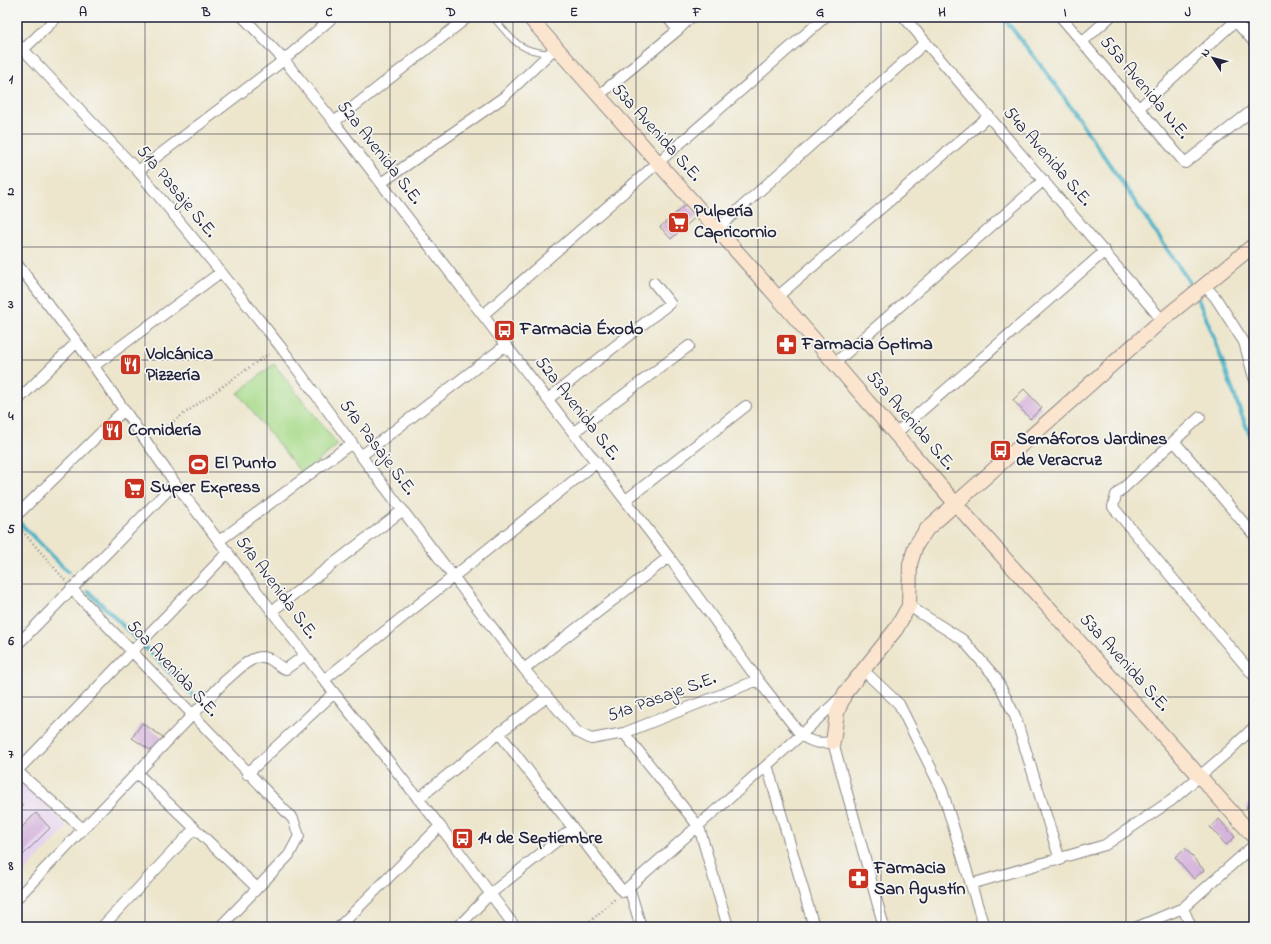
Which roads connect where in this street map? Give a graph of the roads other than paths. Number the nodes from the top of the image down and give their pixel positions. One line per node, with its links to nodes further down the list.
1 (57, 17): 18 (street)
2 (244, 17): 20 (street, 52a Avenida S.E.)
3 (333, 17): 20 (street)
4 (468, 17): 25 (street)
5 (493, 17): 19 (lane)
6 (528, 17): 19 (street, 53a Avenida S.E.)
7 (666, 17): 14 (street)
8 (691, 17): 14 (street)
9 (825, 17): 26 (street)
10 (904, 17): 15 (street, 54a Avenida S.E.)
11 (1061, 17): 16 (street, 55a Avenida N.E.)
12 (1110, 17): 16 (street)
13 (1237, 19): 17 (street); 22 (street)
14 (678, 30): 21 (street)
15 (926, 42): 24 (street, 54a Avenida S.E.); 30 (street)
16 (1082, 42): 22 (street, 55a Avenida N.E.)
17 (1254, 42)
18 (20, 46): 27 (street, 51a Pasaje S.E.)
19 (554, 52): 21 (street, 53a Avenida S.E.); 29 (street)
20 (284, 60): 25 (street, 52a Avenida S.E.); 27 (street)
21 (598, 96): 26 (street, 53a Avenida S.E.)
22 (1139, 108): 23 (street, 55a Avenida N.E.)
23 (1254, 109)
24 (990, 116): 28 (street, 54a Avenida S.E.); 37 (street)
25 (334, 122): 29 (street, 52a Avenida S.E.)
26 (658, 163): 30 (street, 53a Avenida S.E.); 38 (street)
27 (138, 171): 34 (street, 51a Pasaje S.E.)
28 (1044, 180): 32 (street, 54a Avenida S.E.); 43 (street)
29 (381, 183): 38 (street, 52a Avenida S.E.)
30 (717, 229): 37 (street, 53a Avenida S.E.)
31 (1254, 245): 36 (street)
32 (1105, 251): 39 (street, 54a Avenida S.E.); 52 (street)
33 (17, 264): 40 (street, 51a Avenida S.E.)
34 (221, 272): 44 (street); 54 (street, 51a Pasaje S.E.)
35 (654, 283): 46 (street)
36 (1198, 290): 39 (street); 45 (street)
37 (777, 297): 43 (street, 53a Avenida S.E.)
38 (483, 315): 41 (street, 52a Avenida S.E.)
39 (1162, 320): 59 (street)
40 (77, 342): 44 (street, 51a Avenida S.E.); 47 (street)
41 (506, 345): 46 (street, 52a Avenida S.E.); 55 (street)
42 (689, 346): 51 (street)
43 (835, 363): 52 (street, 53a Avenida S.E.)
44 (94, 366): 49 (street, 51a Avenida S.E.)
45 (1254, 376)
46 (548, 399): 51 (street, 52a Avenida S.E.)
47 (17, 401)
48 (746, 406): 58 (street)
49 (124, 410): 57 (street, 51a Avenida S.E.); 61 (street)
50 (1200, 417): 53 (street)
51 (574, 432): 56 (street, 52a Avenida S.E.)
52 (895, 434): 59 (street, 53a Avenida S.E.)
53 (1174, 441): 62 (street); 75 (street)
54 (352, 443): 55 (street, 51a Pasaje S.E.); 63 (street)
55 (361, 456): 60 (street, 51a Pasaje S.E.)
56 (597, 462): 58 (street, 52a Avenida S.E.); 66 (street)
57 (175, 483): 63 (street, 51a Avenida S.E.); 67 (street)
58 (626, 500): 65 (street, 52a Avenida S.E.)
59 (954, 503): 68 (street); 91 (street, 53a Avenida S.E.)
60 (403, 510): 66 (street, 51a Pasaje S.E.); 69 (street)
61 (17, 515)
62 (1254, 535)
63 (219, 541): 64 (street, 51a Avenida S.E.)
64 (228, 552): 69 (street, 51a Avenida S.E.); 71 (street)
65 (669, 557): 73 (street); 77 (street, 52a Avenida S.E.)
66 (454, 578): 73 (street, 51a Pasaje S.E.); 76 (street)
67 (71, 588): 70 (street); 71 (street, 50a Avenida S.E.)
68 (909, 606): 74 (street); 100 (street)
69 (272, 611): 72 (street, 51a Avenida S.E.)
70 (17, 645)
71 (134, 649): 81 (street, 50a Avenida S.E.); 88 (street)
72 (305, 655): 76 (street, 51a Avenida S.E.); 81 (street)
73 (524, 669): 80 (street, 51a Pasaje S.E.)
74 (862, 669): 79 (street); 101 (street)
75 (1254, 676)
76 (324, 680): 78 (street, 51a Avenida S.E.)
77 (758, 680): 84 (street, 51a Pasaje S.E.); 85 (street, 52a Avenida S.E.)
78 (334, 693): 90 (street); 92 (street, 51a Avenida S.E.)
79 (845, 693): 85 (street); 86 (street)
80 (547, 697): 83 (street); 84 (street, 51a Pasaje S.E.)
81 (192, 716): 89 (street); 90 (street, 50a Avenida S.E.)
82 (1254, 727): 91 (street)
83 (499, 733): 92 (street); 95 (street)
84 (624, 733): 94 (street)
85 (801, 736): 86 (street); 87 (street)
86 (833, 742): 115 (street)
87 (767, 765): 94 (street); 114 (street)
88 (17, 771): 96 (street)
89 (137, 773): 96 (street); 97 (street)
90 (248, 774): 102 (street, 50a Avenida S.E.)
91 (1200, 776): 98 (street, 53a Avenida S.E.); 100 (street)
92 (418, 799): 93 (street, 51a Avenida S.E.)
93 (440, 826): 104 (street, 51a Avenida S.E.); 109 (street)
94 (699, 827): 103 (street); 113 (street)
95 (573, 828): 103 (street); 104 (street)
96 (83, 829): 105 (street)
97 (194, 829): 102 (street); 107 (street)
98 (1254, 837)
99 (1254, 845): 106 (street)
100 (1060, 860): 101 (street)
101 (971, 884): 116 (street)
102 (257, 888): 108 (street)
103 (626, 889): 112 (street)
104 (490, 894): 110 (street); 111 (street, 51a Avenida S.E.)
105 (17, 898)
106 (1183, 908): 117 (street); 118 (street)
107 (107, 926)
108 (220, 927)
109 (339, 927)
110 (458, 927)
111 (515, 927)
112 (641, 927)
113 (728, 927)
114 (814, 927)
115 (884, 927)
116 (984, 927)
117 (1137, 927)
118 (1191, 927)

